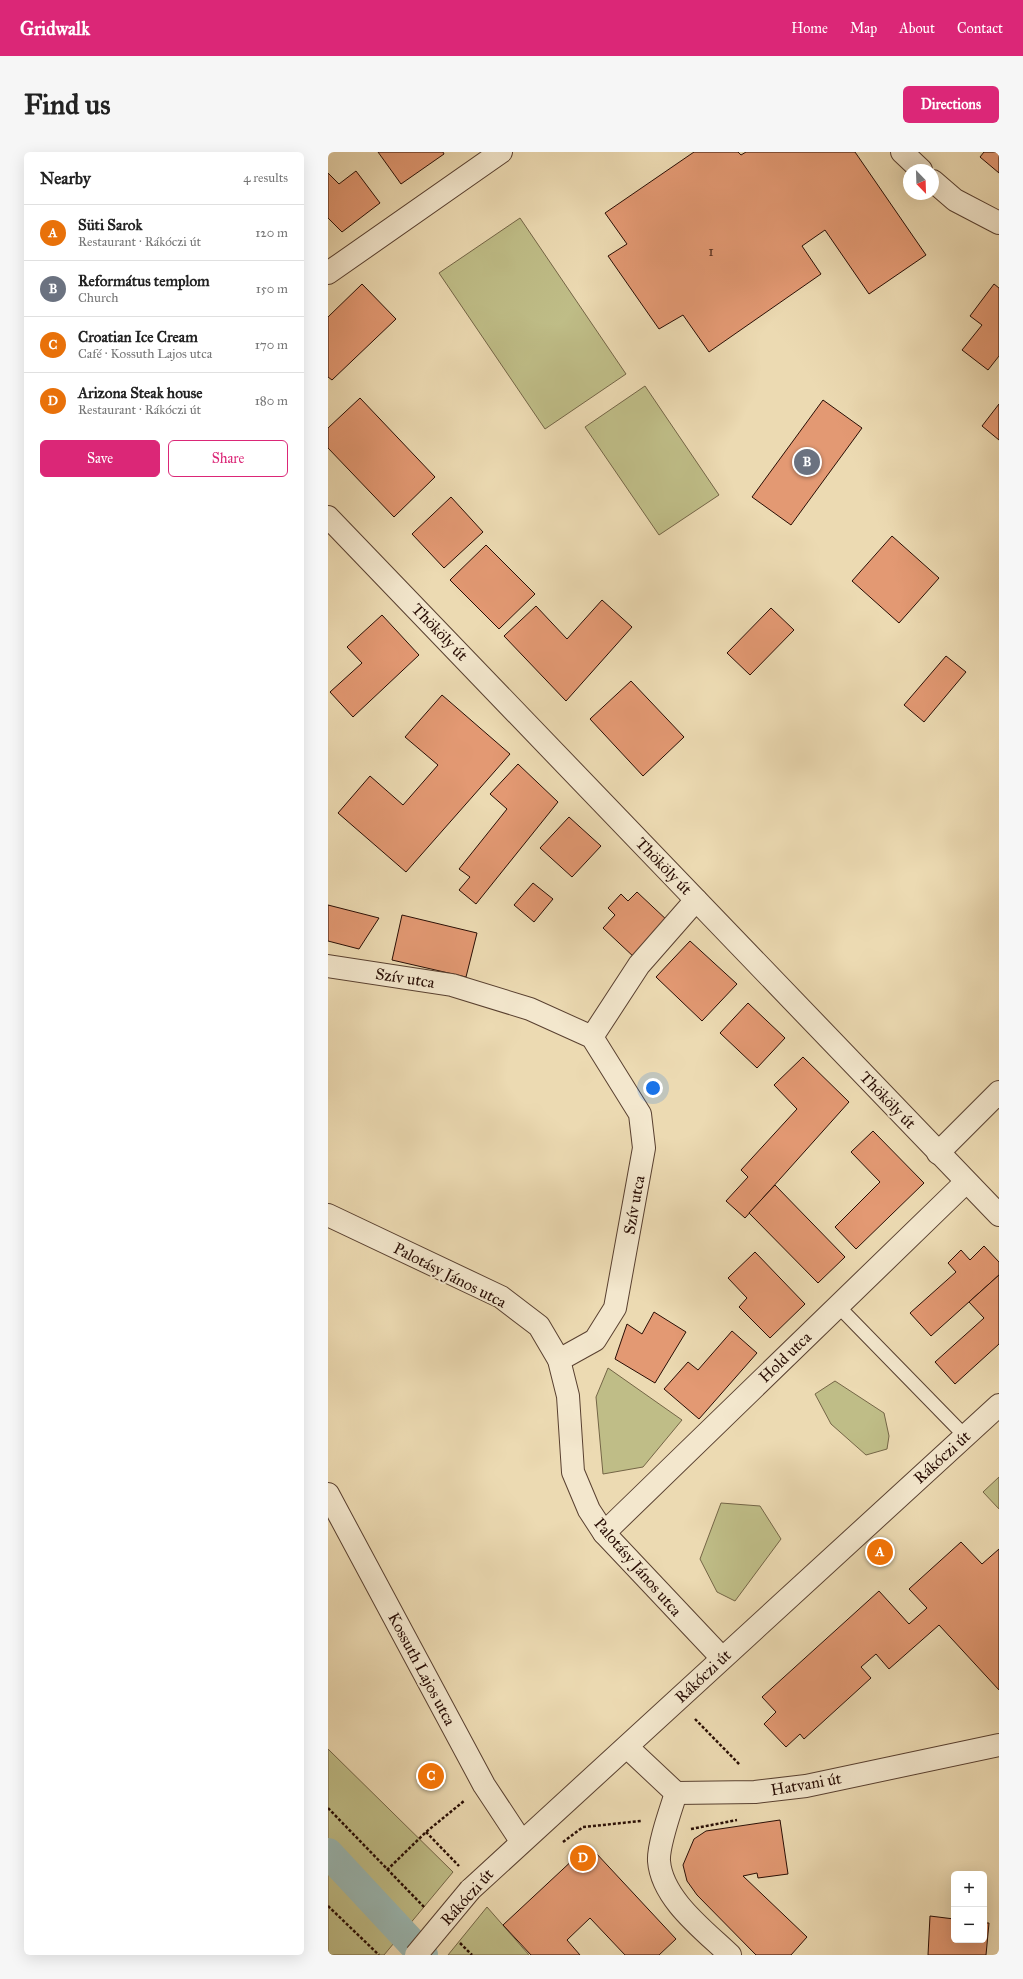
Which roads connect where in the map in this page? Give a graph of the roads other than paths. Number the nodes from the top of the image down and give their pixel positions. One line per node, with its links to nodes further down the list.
1 (501, 152): 6 (street)
2 (902, 152): 3 (street)
3 (915, 164)
4 (939, 185): 5 (street)
5 (999, 223)
6 (328, 273)
7 (328, 517): 8 (street, Thököly út)
8 (696, 900): 10 (street); 12 (street, Thököly út)
9 (328, 966): 10 (street, Szív utca)
10 (592, 1037): 17 (street, Szív utca)
11 (999, 1092): 12 (street)
12 (938, 1153): 13 (street, Thököly út)
13 (966, 1182): 15 (street, Thököly út); 16 (street, Hold utca)
14 (328, 1215): 17 (street, Palotásy János utca)
15 (999, 1215)
16 (838, 1306): 19 (lane); 21 (street, Hold utca)
17 (559, 1360): 21 (street, Palotásy János utca)
18 (999, 1405): 19 (street, Rákóczi út)
19 (965, 1436): 22 (street, Rákóczi út)
20 (328, 1494): 26 (street, Kossuth Lajos utca)
21 (604, 1533): 22 (street, Palotásy János utca)
22 (722, 1658): 24 (street, Rákóczi út)
23 (999, 1745): 25 (street, Hatvani út)
24 (627, 1747): 25 (street); 26 (street, Rákóczi út)
25 (676, 1793): 28 (street)
26 (521, 1841): 27 (street, Rákóczi út, bridge)
27 (416, 1955)
28 (730, 1955)

